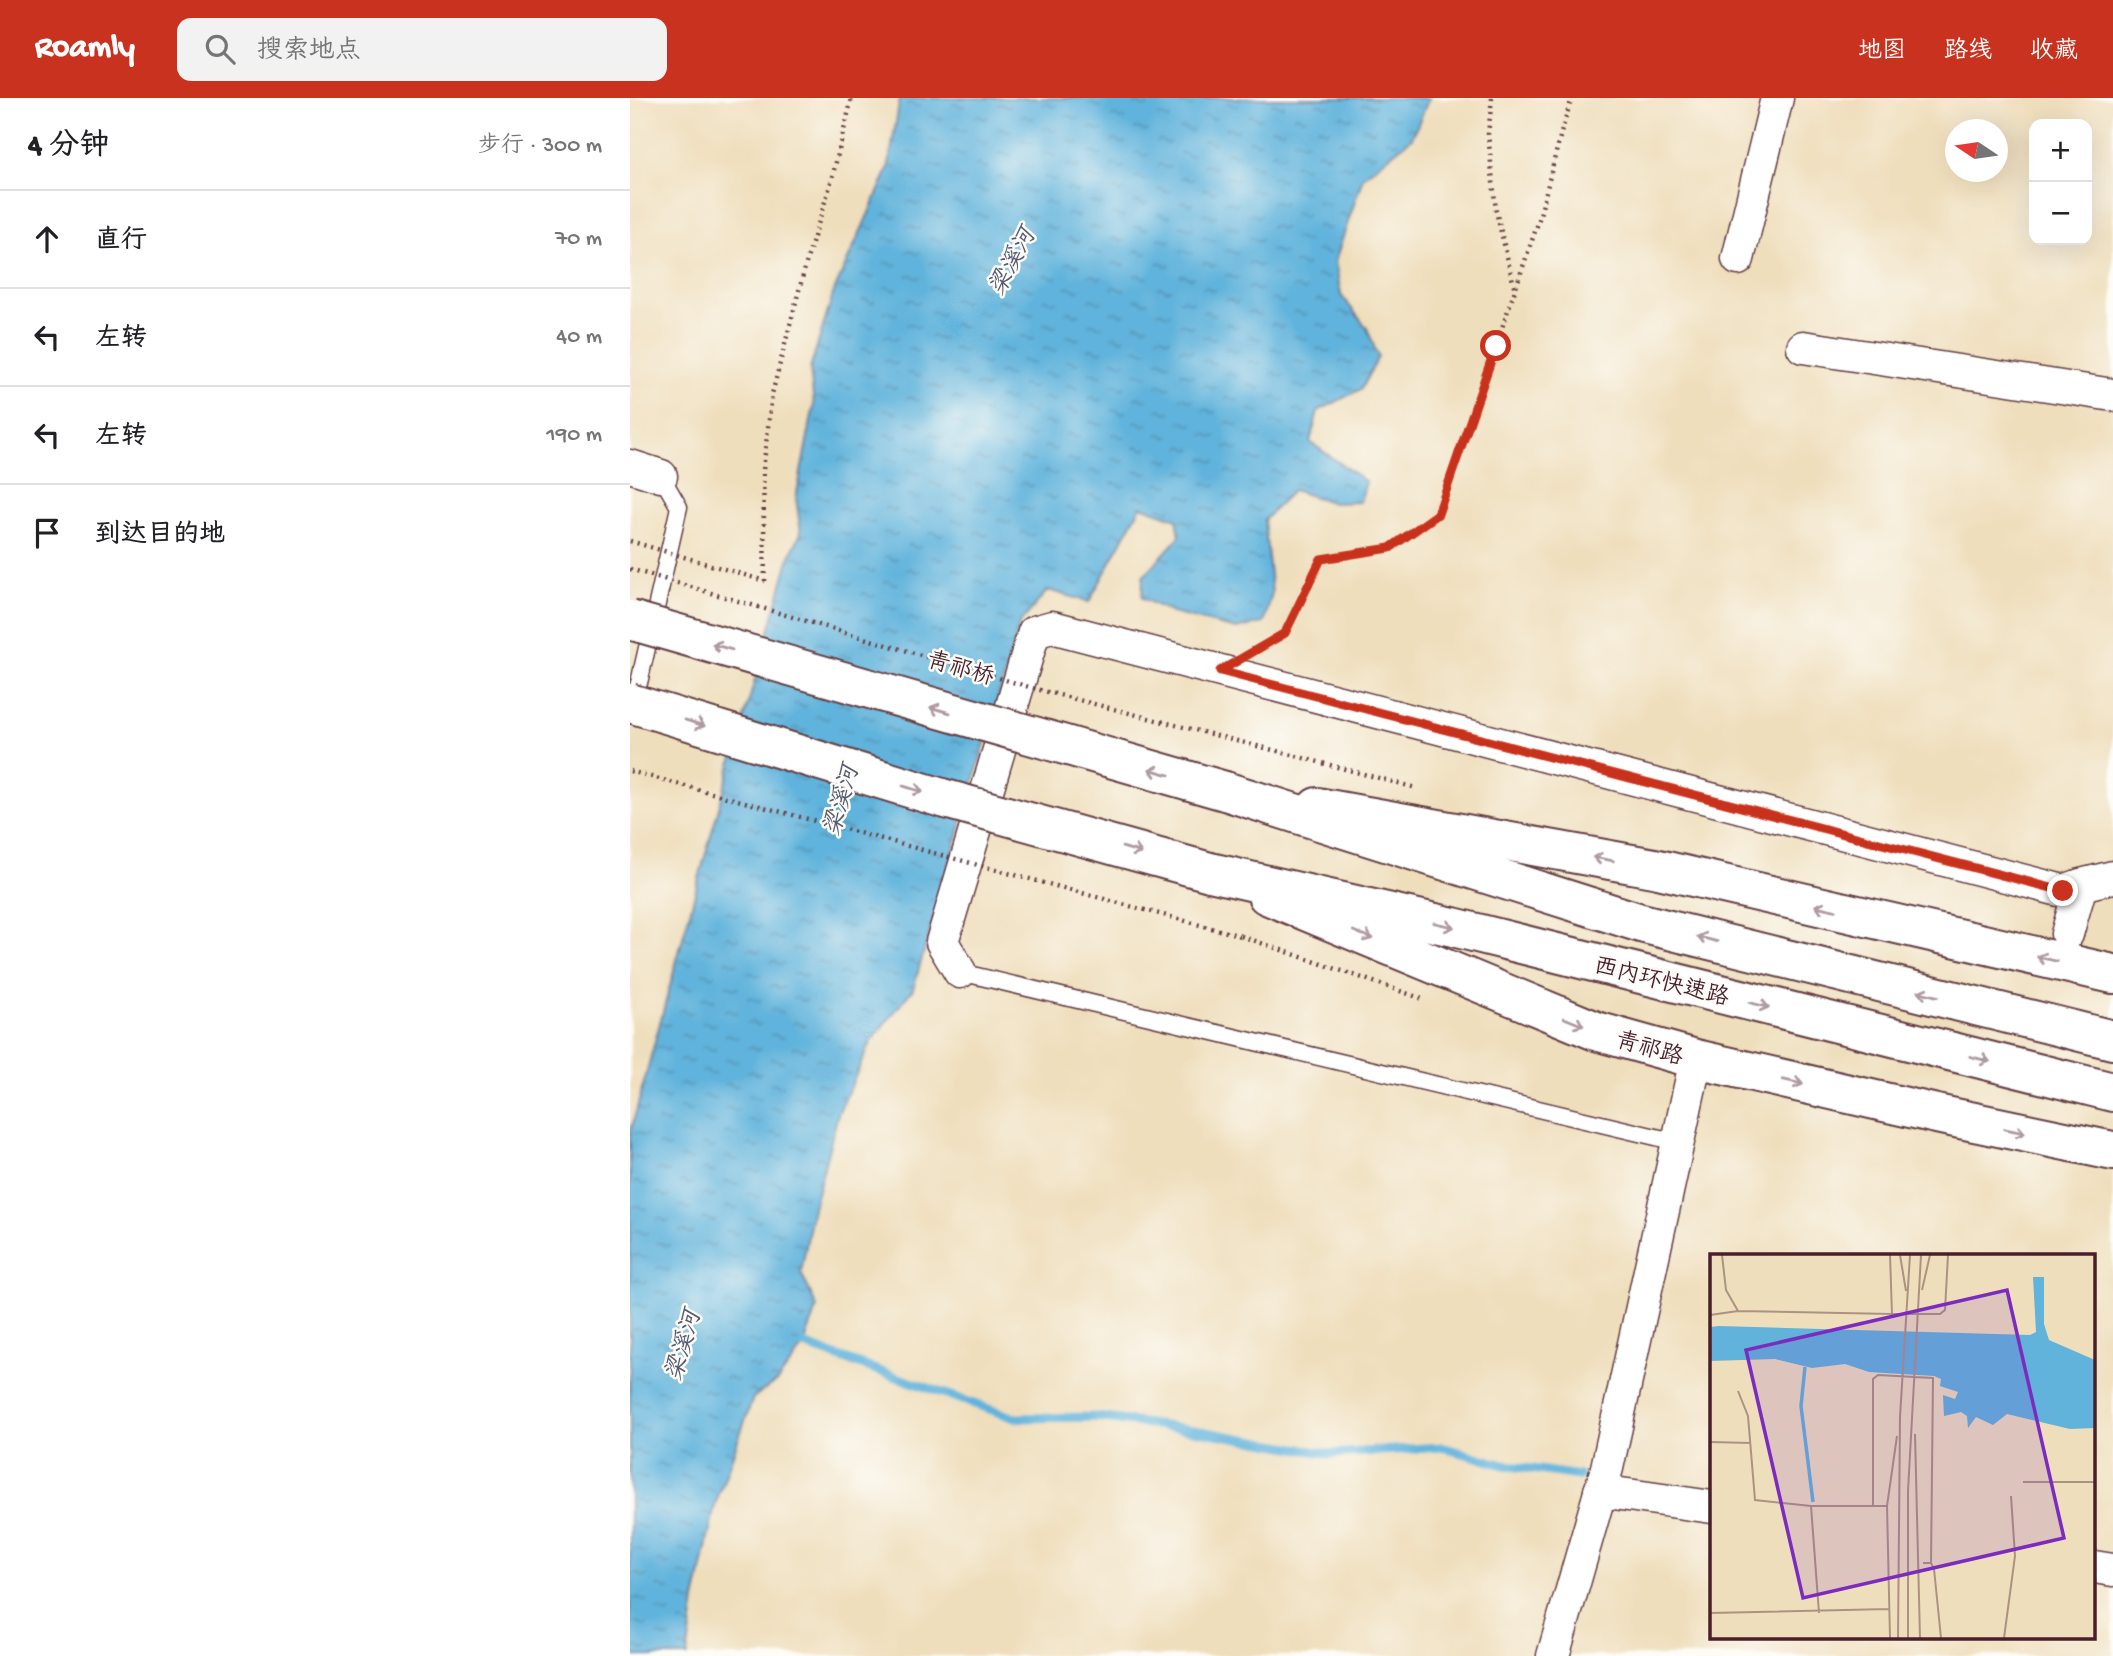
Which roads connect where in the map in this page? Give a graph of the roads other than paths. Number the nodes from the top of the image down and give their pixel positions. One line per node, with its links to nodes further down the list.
1 (1777, 98): 2 (street)
2 (1738, 259)
3 (1803, 347): 4 (street)
4 (2113, 395)
5 (630, 466): 6 (street)
6 (661, 476): 9 (lane)
7 (630, 620): 10 (main road, 青祁桥, one-way to 7, bridge)
8 (630, 703): 11 (main road, one-way to 11, bridge)
9 (630, 721)
10 (1225, 791): 16 (main road, one-way to 10); 17 (main road, one-way to 10)
11 (1210, 872): 18 (main road, 青祁路, one-way to 18); 19 (main road, 西内环快速路, one-way to 19)
12 (2113, 877): 13 (street)
13 (2081, 885): 14 (street); 15 (street)
14 (2067, 934)
15 (960, 972): 20 (lane)
16 (2113, 974)
17 (2113, 1040)
18 (1696, 1059): 20 (street); 21 (main road, 青祁路, one-way to 21)
19 (2113, 1092)
20 (1677, 1142): 22 (street)
21 (2113, 1151)
22 (1600, 1491): 23 (street); 26 (street)
23 (1710, 1507)
24 (2095, 1567): 25 (street)
25 (2113, 1570)
26 (1553, 1656)

